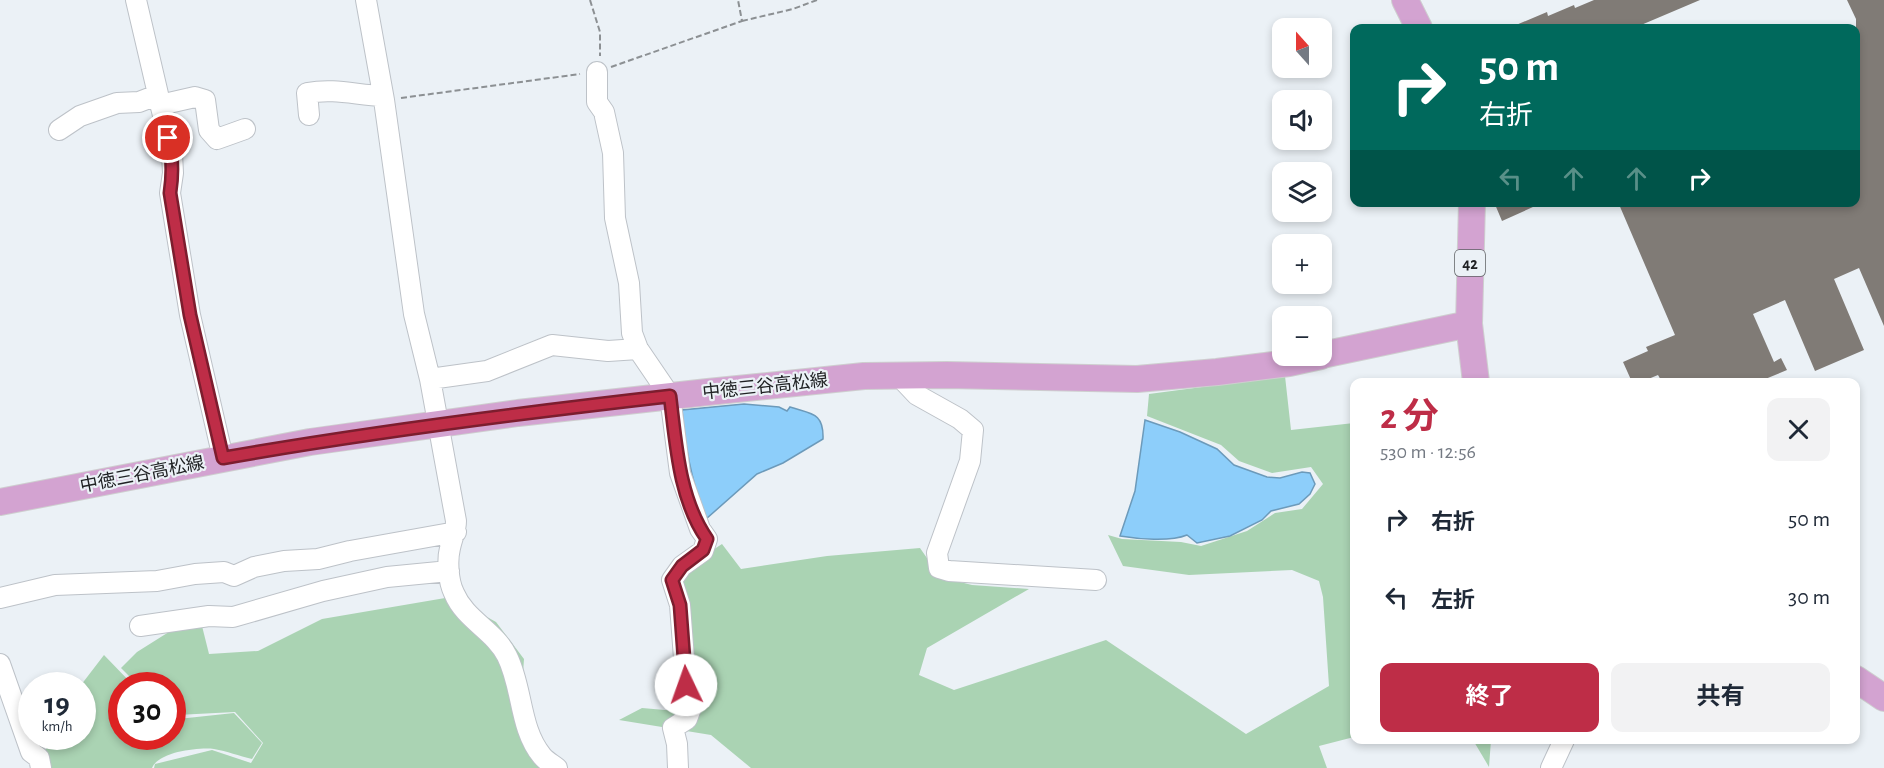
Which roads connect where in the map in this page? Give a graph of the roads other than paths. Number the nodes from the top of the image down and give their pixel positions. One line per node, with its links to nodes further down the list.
1 (136, 0): 7 (street)
2 (366, 0): 6 (street)
3 (1405, 0): 4 (main road)
4 (1417, 24)
5 (598, 71): 13 (street)
6 (383, 98): 8 (street); 17 (street)
7 (159, 100): 9 (street); 10 (street); 21 (street)
8 (309, 115)
9 (245, 129)
10 (59, 130)
11 (1472, 207): 12 (main road, 42)
12 (1469, 324): 14 (main road, 中徳三谷高松線); 18 (main road, 42)
13 (638, 349): 17 (street); 19 (street)
14 (1332, 353)
15 (1272, 365): 16 (main road, 中徳三谷高松線)
16 (899, 376): 19 (main road, 中徳三谷高松線); 25 (street)
17 (430, 378): 20 (street)
18 (1476, 378)
19 (670, 396): 20 (main road, 中徳三谷高松線); 34 (street)
20 (438, 424): 21 (main road, 中徳三谷高松線); 23 (street)
21 (223, 458): 22 (main road, 中徳三谷高松線)
22 (0, 501)
23 (456, 532): 24 (street); 26 (street)
24 (449, 571): 27 (street); 33 (street)
25 (1096, 580)
26 (0, 598)
27 (140, 626)
28 (0, 664): 32 (street)
29 (1860, 682): 30 (main road)
30 (1884, 698)
31 (1562, 744): 35 (street)
32 (41, 768)
33 (557, 768)
34 (678, 768)
35 (1551, 768)

